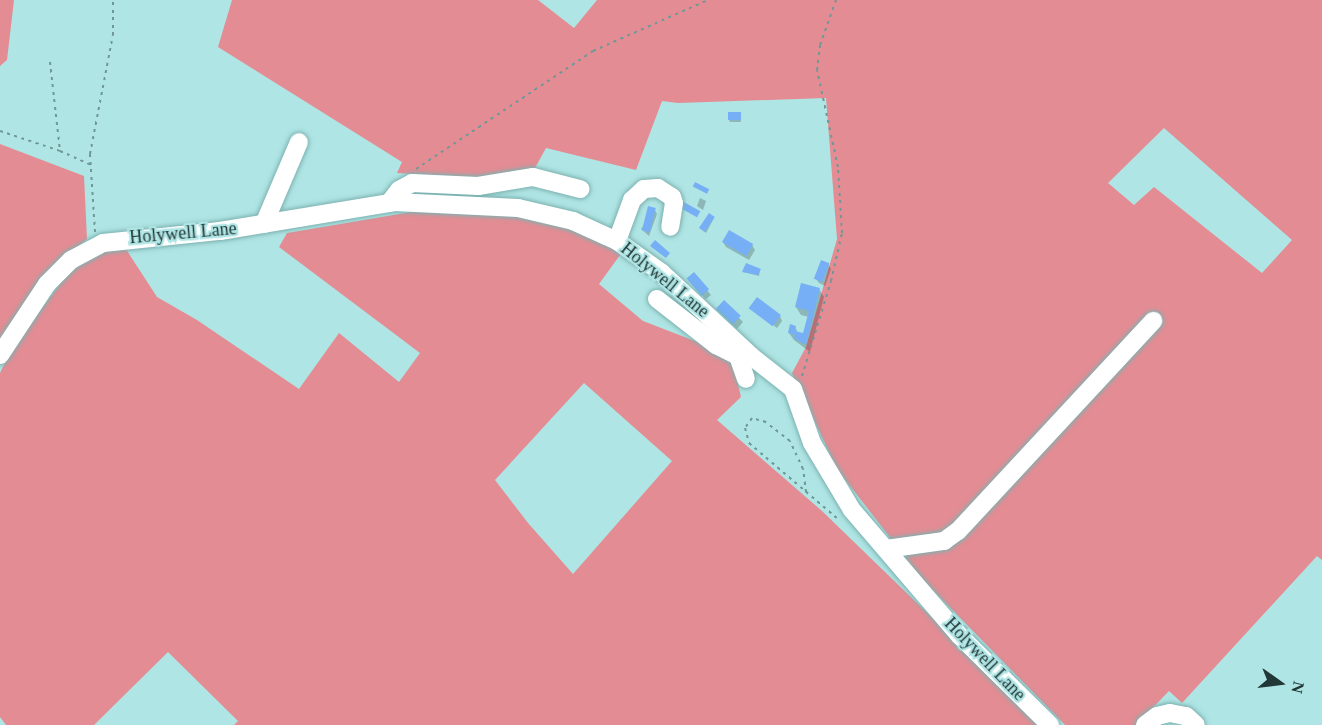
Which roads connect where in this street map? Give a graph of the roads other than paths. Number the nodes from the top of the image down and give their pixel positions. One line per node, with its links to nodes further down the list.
1 (299, 142): 4 (street)
2 (580, 189): 3 (street)
3 (394, 197): 4 (street, Holywell Lane); 6 (street, Holywell Lane)
4 (264, 224): 10 (street, Holywell Lane)
5 (670, 227): 6 (street)
6 (617, 241): 9 (street, Holywell Lane)
7 (657, 299): 9 (street)
8 (1153, 321): 12 (street)
9 (726, 339): 11 (street); 12 (street, Holywell Lane)
10 (0, 355)
11 (746, 379)
12 (886, 549): 13 (street, Holywell Lane)
13 (1050, 725)
14 (1145, 725): 15 (street)
15 (1196, 725)

